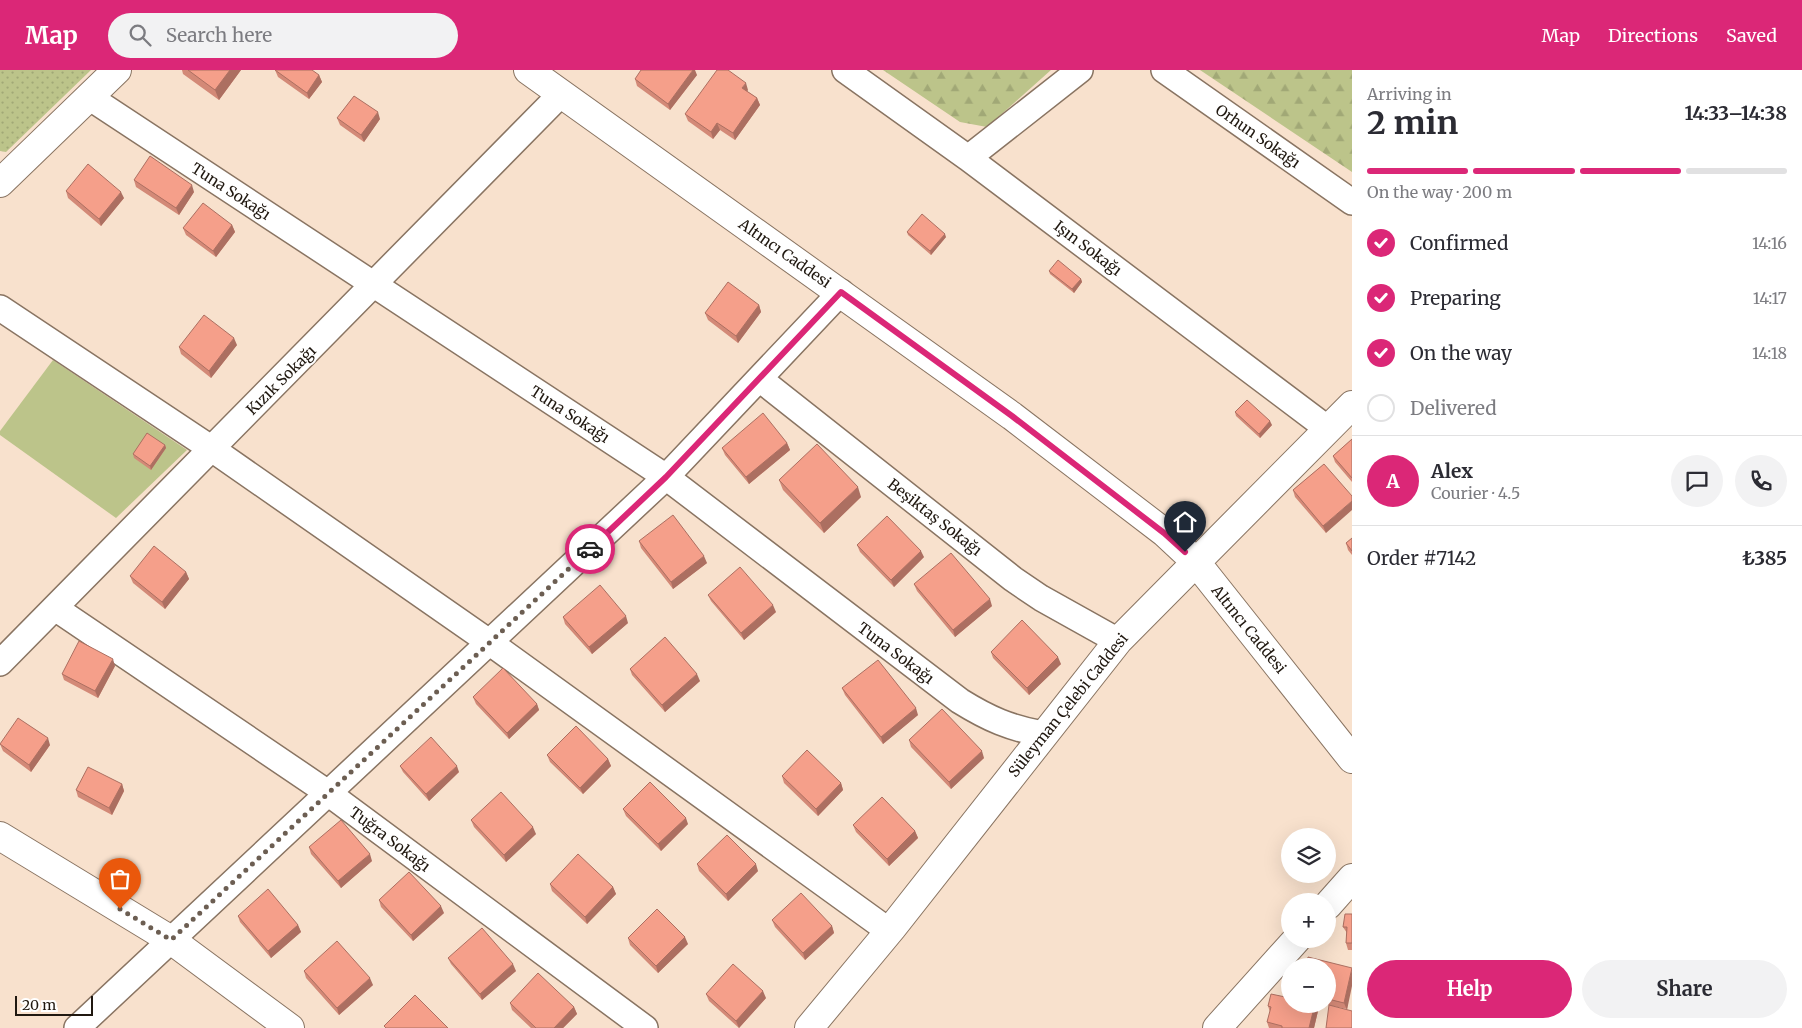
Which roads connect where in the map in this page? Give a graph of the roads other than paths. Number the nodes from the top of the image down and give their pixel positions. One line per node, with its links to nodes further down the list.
1 (118, 70): 7 (street)
2 (528, 70): 6 (street, Altıncı Caddesi)
3 (846, 70): 8 (street, Işın Sokağı)
4 (1080, 70): 8 (street)
5 (1164, 70): 10 (street, Orhun Sokağı)
6 (560, 94): 11 (street, Kızık Sokağı); 12 (street, Altıncı Caddesi)
7 (89, 97): 9 (street); 11 (street, Tuna Sokağı)
8 (968, 158): 16 (street, Işın Sokağı)
9 (0, 183)
10 (1352, 202)
11 (374, 285): 17 (street, Kızık Sokağı); 18 (street, Tuna Sokağı)
12 (841, 292): 14 (street); 19 (street, Altıncı Caddesi)
13 (0, 308): 17 (street)
14 (761, 380): 18 (street); 21 (street, Beşiktaş Sokağı)
15 (1352, 405): 16 (street, Süleyman Çelebi Caddesi)
16 (1328, 429): 19 (street, Süleyman Çelebi Caddesi)
17 (212, 449): 20 (street, Kızık Sokağı); 22 (street)
18 (666, 477): 22 (street); 24 (street, Tuna Sokağı)
19 (1195, 561): 21 (street, Süleyman Çelebi Caddesi); 25 (street, Altıncı Caddesi)
20 (55, 608): 23 (street, Kızık Sokağı); 26 (street, Tuğra Sokağı)
21 (1118, 641): 24 (street, Süleyman Çelebi Caddesi)
22 (490, 642): 26 (street); 30 (street)
23 (0, 663)
24 (1043, 734): 30 (street, Süleyman Çelebi Caddesi)
25 (1352, 759)
26 (328, 793): 31 (street); 35 (street, Tuğra Sokağı)
27 (0, 836): 31 (street)
28 (1352, 878): 29 (street)
29 (1336, 896)
30 (889, 931): 36 (street, Süleyman Çelebi Caddesi)
31 (171, 940): 33 (street); 34 (street)
32 (1290, 948): 37 (street)
33 (76, 1028)
34 (290, 1028)
35 (645, 1028)
36 (809, 1028)
37 (1217, 1028)

